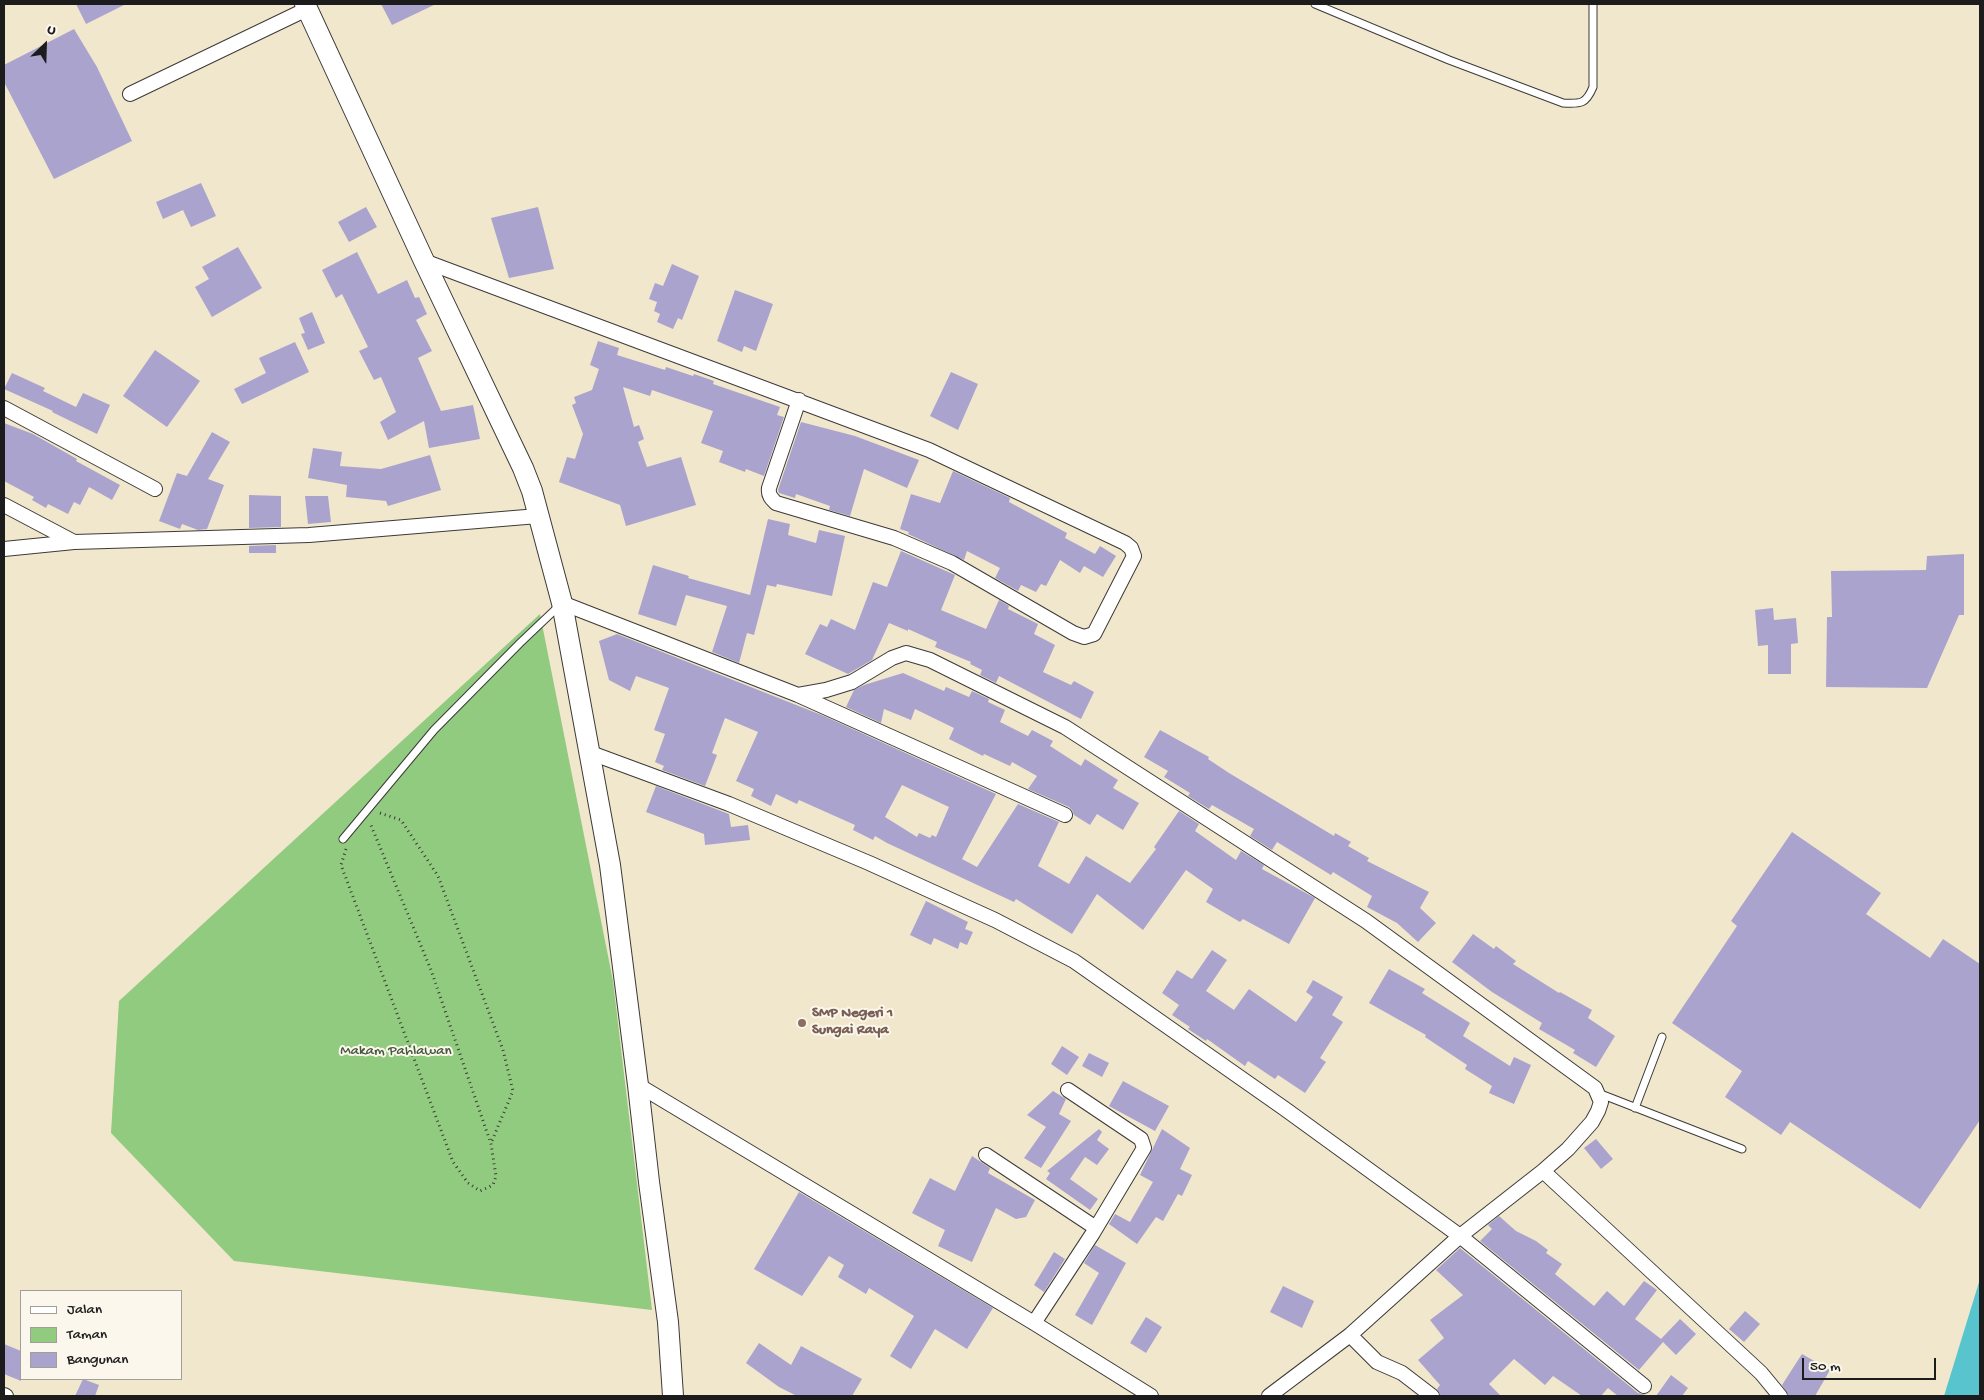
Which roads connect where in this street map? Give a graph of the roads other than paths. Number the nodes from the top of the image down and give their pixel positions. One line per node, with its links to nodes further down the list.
1 (1315, 4): 2 (lane)
2 (1593, 4)
3 (306, 6): 4 (street); 5 (main road)
4 (130, 94)
5 (424, 261): 6 (street); 10 (main road)
6 (799, 400): 6 (street)
7 (4, 408): 8 (street)
8 (155, 490)
9 (4, 505): 11 (street)
10 (538, 516): 11 (street); 13 (main road)
11 (74, 542): 12 (street)
12 (4, 548)
13 (562, 603): 14 (street); 15 (main road); 17 (lane)
14 (798, 695): 16 (street); 21 (street)
15 (591, 753): 19 (main road); 27 (street)
16 (1065, 815)
17 (345, 842)
18 (1662, 1037): 22 (lane)
19 (638, 1085): 28 (street); 31 (main road)
20 (1068, 1090): 26 (street)
21 (1597, 1093): 22 (lane); 25 (street)
22 (1635, 1108): 23 (lane)
23 (1742, 1149)
24 (986, 1155): 26 (street)
25 (1543, 1171): 27 (street); 35 (street)
26 (1096, 1228): 28 (street)
27 (1460, 1236): 29 (street); 30 (street)
28 (1034, 1323): 32 (street)
29 (1350, 1335): 33 (street); 34 (street)
30 (1644, 1386)
31 (673, 1396)
32 (1151, 1396)
33 (1269, 1396)
34 (1432, 1396)
35 (1780, 1396)

